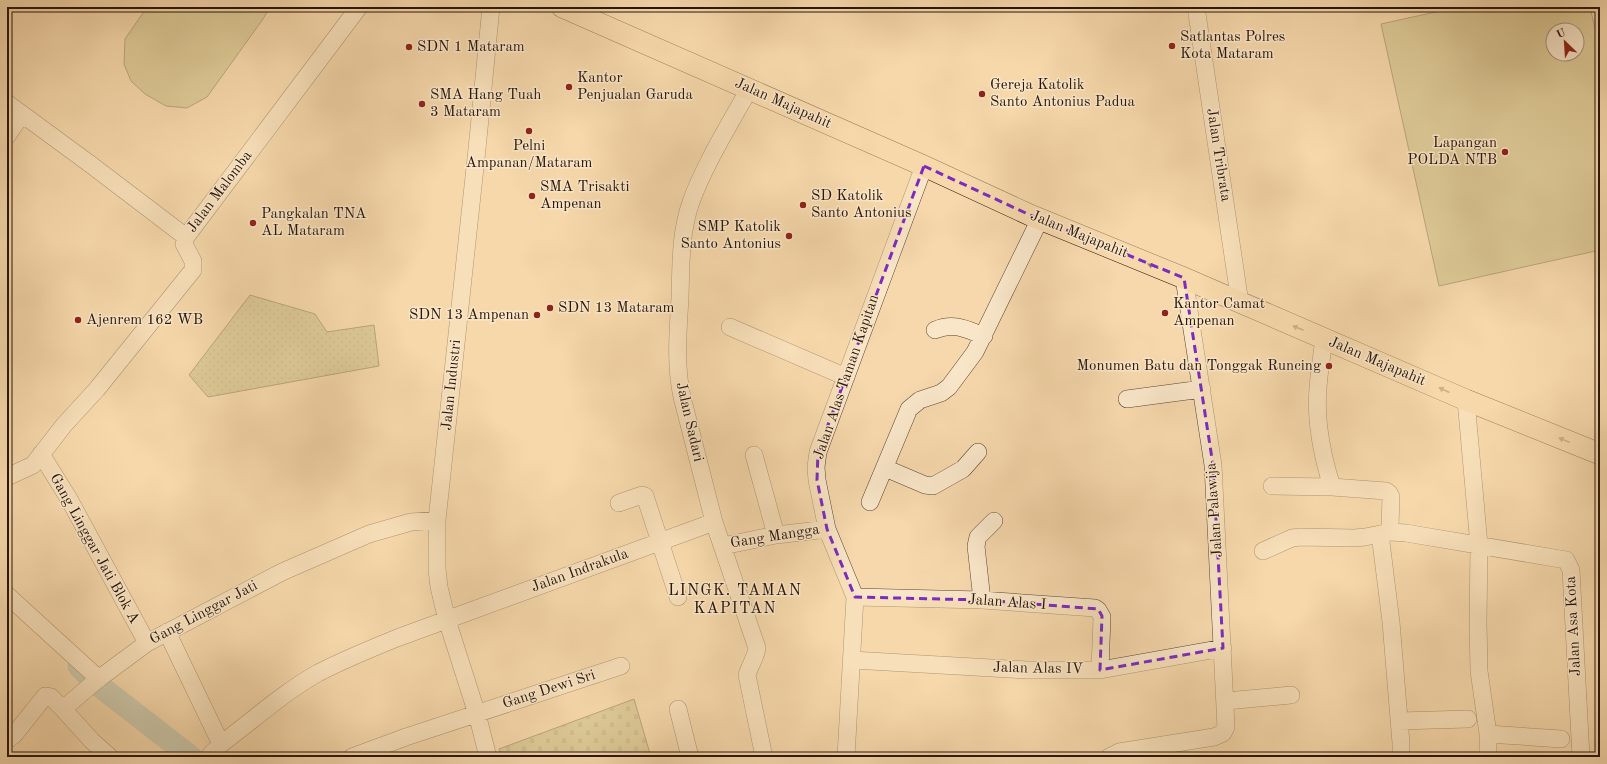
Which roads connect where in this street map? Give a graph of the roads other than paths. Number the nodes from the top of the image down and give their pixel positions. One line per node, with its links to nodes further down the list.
1 (358, 7): 11 (street, Jalan Malomba)
2 (491, 7): 32 (street, Jalan Industri)
3 (562, 7): 5 (main road, Jalan Majapahit)
4 (1196, 7): 13 (street, Jalan Tribrata)
5 (750, 89): 9 (main road, Jalan Majapahit); 34 (street, Jalan Sadari)
6 (7, 103): 7 (street, Jalan Malomba)
7 (22, 114): 8 (street); 11 (street, Jalan Malomba)
8 (7, 136)
9 (924, 166): 10 (main road, Jalan Majapahit); 18 (street, Jalan Alas Taman Kapitan)
10 (1040, 219): 12 (main road, Jalan Majapahit, one-way to 10); 16 (street)
11 (186, 237): 23 (street)
12 (1184, 278): 13 (main road, Jalan Majapahit); 19 (street, Jalan Palawija)
13 (1240, 303): 17 (main road, Jalan Majapahit, one-way to 13)
14 (730, 327): 18 (street)
15 (935, 330): 16 (street)
16 (984, 336): 26 (street)
17 (1324, 339): 21 (main road, Jalan Majapahit, one-way to 17); 29 (street)
18 (846, 377): 35 (street, Jalan Alas Taman Kapitan)
19 (1202, 389): 20 (street); 49 (street, Jalan Palawija)
20 (1126, 399)
21 (1466, 400): 24 (main road, Jalan Majapahit, one-way to 21); 39 (street)
22 (978, 452): 26 (street)
23 (41, 454): 27 (street); 48 (street, Gang Linggar Jati Blok A)
24 (1600, 454)
25 (754, 455): 37 (street)
26 (885, 468): 30 (street)
27 (7, 477)
28 (1272, 486): 29 (street)
29 (1332, 487): 36 (street)
30 (870, 502)
31 (619, 503): 38 (street)
32 (437, 520): 46 (street, Jalan Industri); 47 (street, Gang Linggar Jati)
33 (994, 521): 45 (street)
34 (714, 522): 38 (street, Jalan Indrakula); 40 (street, Jalan Sadari)
35 (827, 529): 37 (street, Gang Mangga); 44 (street, Jalan Alas Taman Kapitan)
36 (1387, 531): 39 (street, Jalan Asa Kota); 41 (street, Jalan Asa Kota); 60 (street)
37 (776, 535): 40 (street, Gang Mangga)
38 (660, 542): 43 (street); 46 (street, Jalan Indrakula)
39 (1479, 545): 61 (street); 73 (street, Jalan Asa Kota)
40 (722, 546): 68 (street, Jalan Sadari)
41 (1263, 551)
42 (7, 595): 53 (street)
43 (678, 597)
44 (855, 597): 45 (street, Jalan Alas I); 50 (street, Jalan Alas Taman Kapitan)
45 (982, 600): 52 (street, Jalan Alas I)
46 (447, 620): 47 (street, Jalan Indrakula); 58 (street, Jalan Industri)
47 (167, 632): 48 (street, Gang Linggar Jati)
48 (147, 643): 53 (street, Gang Linggar Jati)
49 (1222, 648): 52 (street, Jalan Alas IV); 55 (street, Jalan Palawija)
50 (852, 660): 52 (street, Jalan Alas IV); 69 (street, Jalan Alas Taman Kapitan)
51 (621, 666): 58 (street, Gang Dewi Sri)
52 (1100, 670)
53 (96, 681): 56 (street, Gang Linggar Jati)
54 (1291, 696): 55 (street)
55 (1226, 701): 70 (street, Jalan Palawija)
56 (63, 709): 63 (street); 64 (street)
57 (678, 709): 67 (street)
58 (477, 714): 65 (street, Gang Dewi Sri); 66 (street, Jalan Industri)
59 (1468, 719): 60 (street)
60 (1400, 721): 71 (street)
61 (1488, 734): 62 (street); 72 (street)
62 (1560, 739)
63 (7, 740)
64 (110, 757)
65 (352, 757)
66 (488, 757)
67 (690, 757)
68 (764, 757)
69 (846, 757)
70 (1109, 757)
71 (1401, 757)
72 (1488, 757)
73 (1581, 757)

